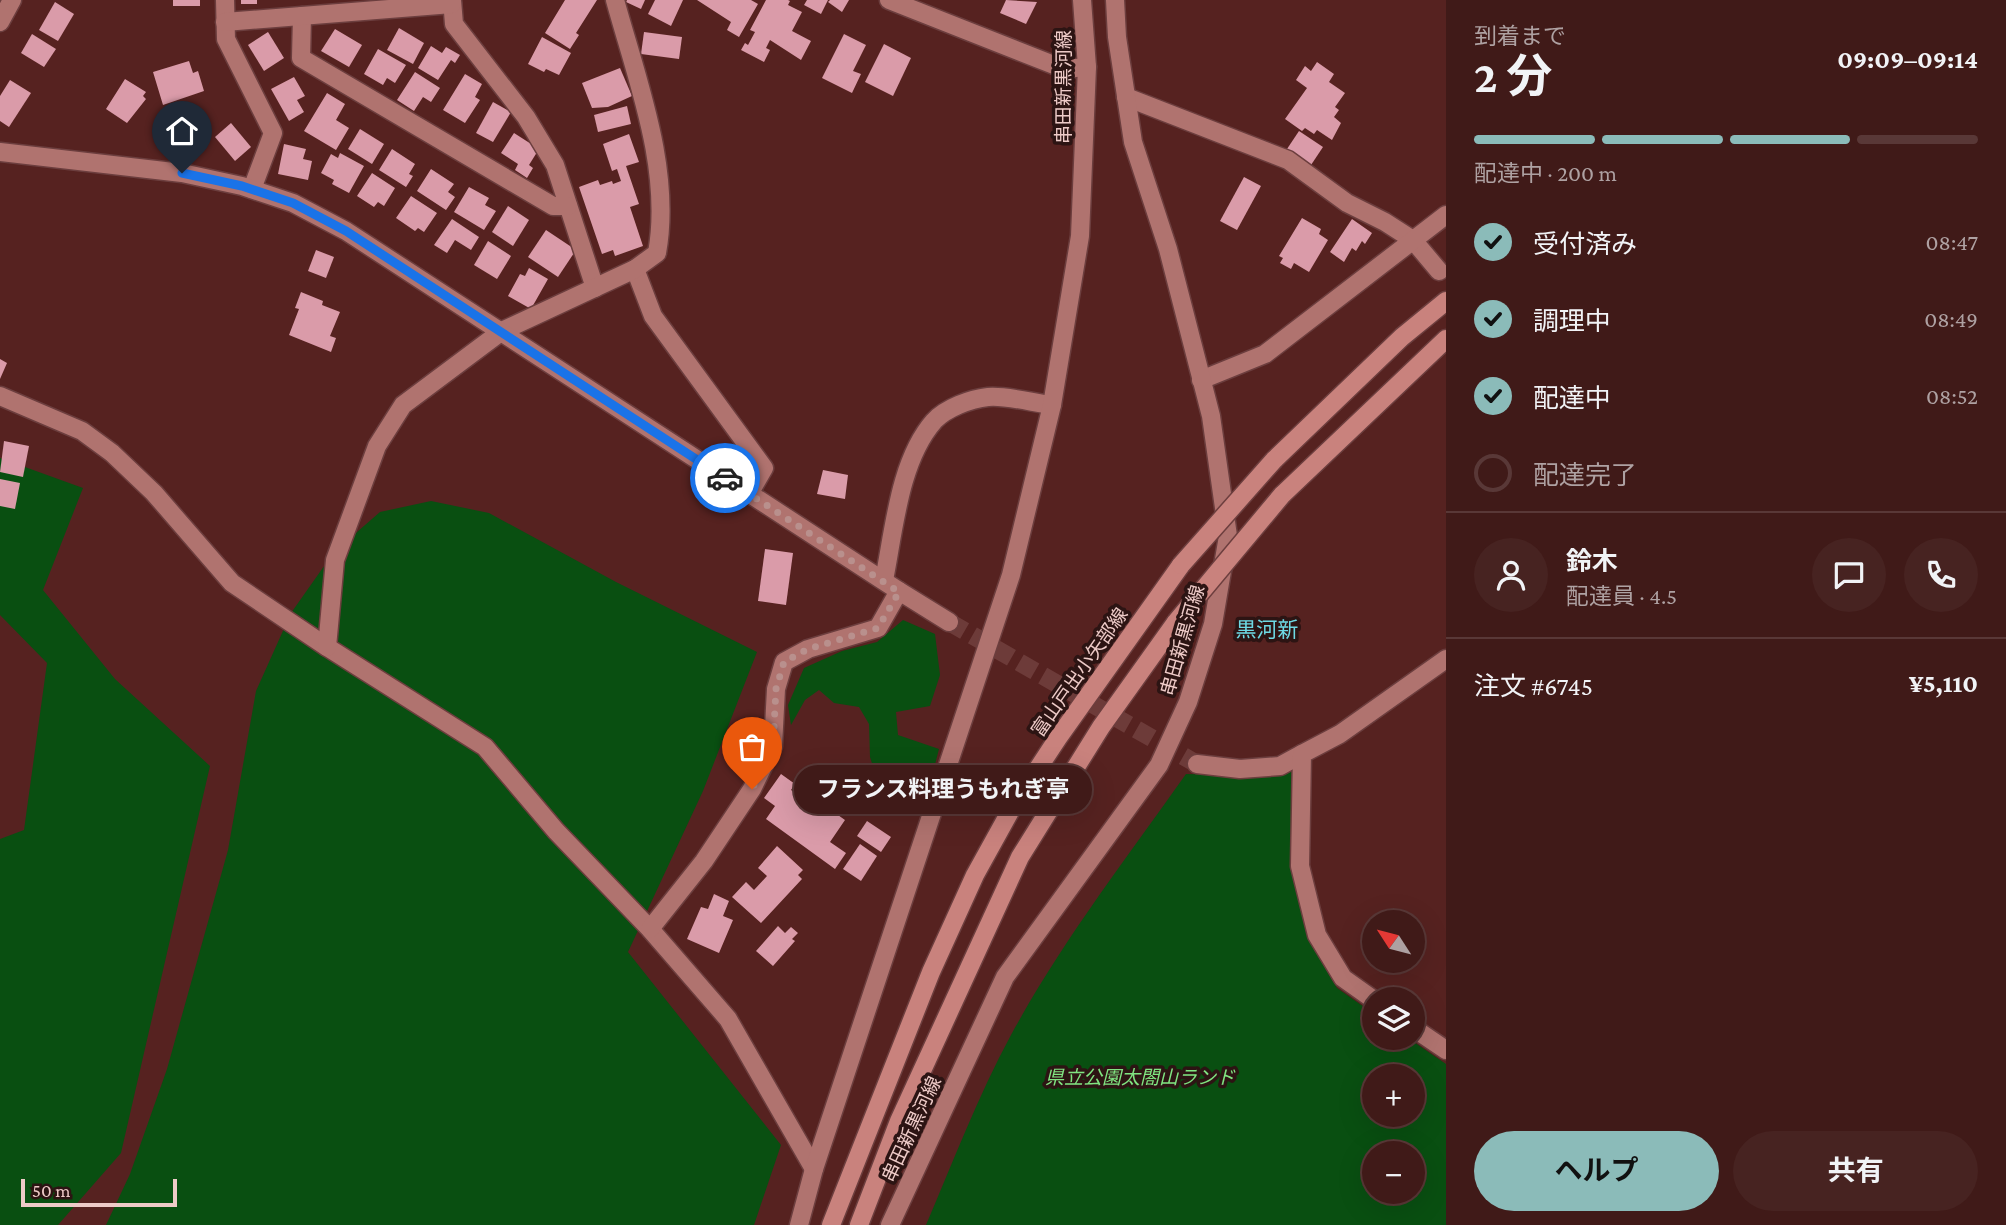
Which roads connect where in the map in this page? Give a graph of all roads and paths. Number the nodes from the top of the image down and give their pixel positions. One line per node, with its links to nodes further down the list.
1 (12, 0): 9 (street)
2 (225, 0): 10 (street)
3 (615, 0): 18 (street)
4 (888, 0): 11 (street)
5 (1082, 0): 11 (street, 串田新黒河線)
6 (1115, 0): 12 (street, 串田新黒河線)
7 (452, 2): 8 (street); 15 (street)
8 (302, 16): 10 (street); 15 (street)
9 (0, 22)
10 (225, 22): 14 (street)
11 (1087, 67): 26 (street, 串田新黒河線)
12 (1126, 97): 17 (street); 24 (street, 串田新黒河線)
13 (0, 152): 14 (street)
14 (251, 189): 22 (street)
15 (568, 206): 20 (street)
16 (1446, 215): 17 (street)
17 (1413, 240): 19 (street); 24 (street)
18 (635, 270): 20 (street); 27 (street)
19 (1439, 271)
20 (594, 288): 22 (street)
21 (1446, 301): 41 (main road, 富山戸出小矢部線, bridge)
22 (502, 331): 27 (street); 31 (street)
23 (1446, 339): 42 (main road, bridge)
24 (1201, 380): 43 (street, 串田新黒河線)
25 (0, 396): 31 (street)
26 (1052, 405): 28 (street); 39 (street, 串田新黒河線)
27 (749, 494): 28 (street)
28 (884, 580): 29 (street)
29 (899, 592): 30 (street); 35 (street)
30 (949, 622)
31 (327, 647): 35 (street)
32 (1446, 659): 33 (street)
33 (1302, 754): 34 (street); 36 (street)
34 (1197, 764)
35 (650, 929): 39 (street)
36 (1362, 991)
37 (1425, 1036): 38 (street)
38 (1446, 1050)
39 (814, 1169): 40 (street, 串田新黒河線)
40 (799, 1225)
41 (831, 1225)
42 (859, 1225)
43 (890, 1225)

